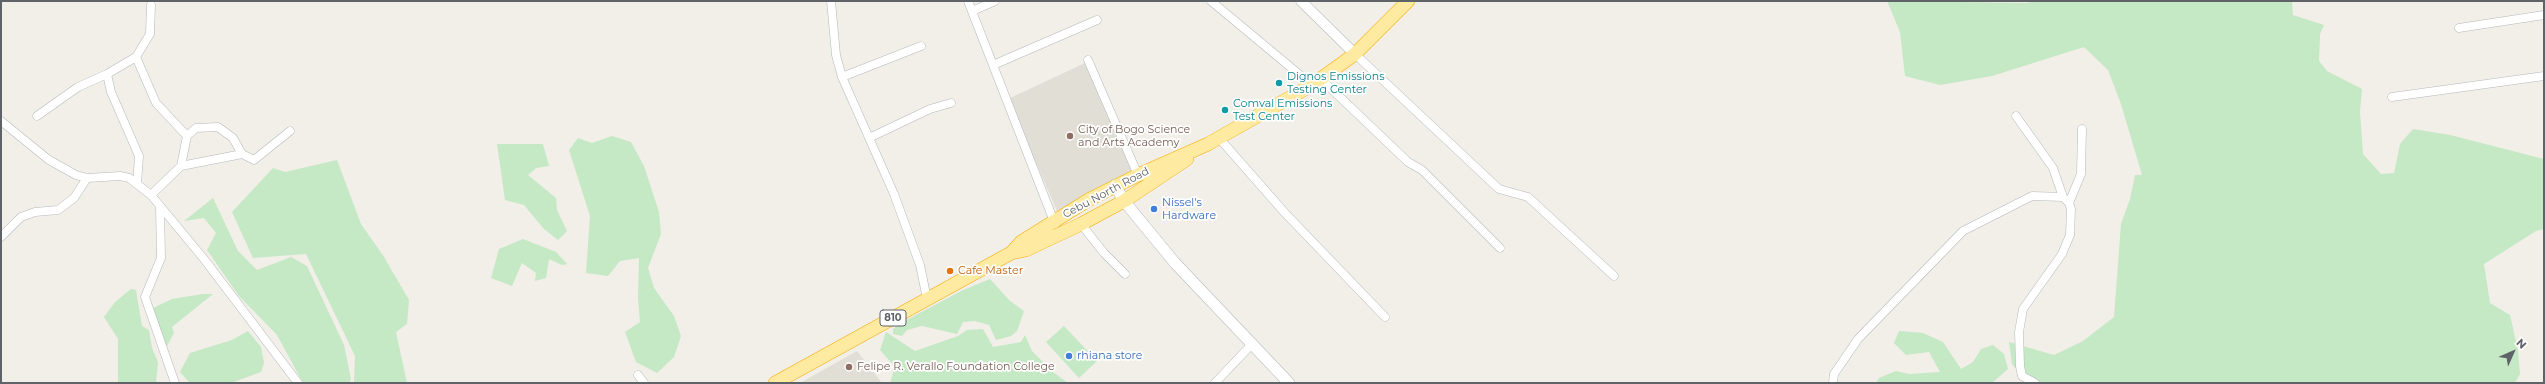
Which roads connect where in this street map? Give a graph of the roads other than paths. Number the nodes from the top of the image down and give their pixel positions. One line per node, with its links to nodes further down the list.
1 (831, 1): 19 (street)
2 (968, 1): 8 (street)
3 (995, 1): 8 (street)
4 (1211, 1): 20 (street)
5 (1301, 1): 13 (street)
6 (1408, 1): 13 (highway, Cebu North Road / 810)
7 (151, 5): 14 (street)
8 (972, 11): 16 (street)
9 (2544, 15): 11 (street)
10 (1097, 20): 16 (street)
11 (2459, 28)
12 (921, 46): 19 (street)
13 (1355, 54): 20 (highway, Cebu North Road / 810); 50 (street)
14 (136, 57): 17 (street); 28 (street)
15 (1088, 60): 33 (street)
16 (993, 65): 43 (street)
17 (108, 74): 23 (street); 35 (street)
18 (2544, 76): 21 (street)
19 (842, 77): 29 (street)
20 (1317, 82): 30 (highway, Cebu North Road / 810); 47 (street)
21 (2392, 97)
22 (951, 103): 29 (street)
23 (37, 116)
24 (2016, 116): 39 (street)
25 (1, 121): 34 (street)
26 (2082, 129): 39 (street)
27 (290, 131): 31 (street)
28 (187, 136): 31 (street); 32 (street)
29 (869, 138): 51 (street)
30 (1214, 141): 33 (highway, Cebu North Road / 810); 40 (highway, Cebu North Road / 810); 52 (street)
31 (242, 154): 32 (street)
32 (181, 166): 37 (street)
33 (1138, 175): 36 (highway, Cebu North Road / 810)
34 (88, 178): 35 (street); 46 (street)
35 (137, 184): 37 (street)
36 (1115, 186): 38 (highway, Cebu North Road / 810); 40 (main road)
37 (151, 195): 41 (street)
38 (1097, 195): 42 (highway); 43 (highway, Cebu North Road / 810)
39 (2066, 200): 61 (street); 62 (street)
40 (1124, 201): 42 (highway, Cebu North Road / 810); 53 (main road)
41 (160, 207): 55 (street); 56 (street)
42 (1105, 211): 44 (highway, Cebu North Road / 810)
43 (1054, 221): 45 (street); 48 (highway, Cebu North Road / 810)
44 (1081, 224): 45 (highway, Cebu North Road / 810); 49 (street)
45 (1061, 233): 48 (highway, Cebu North Road / 810)
46 (1, 237)
47 (1500, 248)
48 (1011, 253): 51 (highway, Cebu North Road / 810)
49 (1125, 274)
50 (1614, 276)
51 (927, 300): 58 (highway, Cebu North Road / 810)
52 (1385, 317)
53 (1253, 343): 59 (street); 60 (main road)
54 (638, 375): 57 (street)
55 (175, 383)
56 (298, 383)
57 (644, 383)
58 (775, 383)
59 (1215, 383)
60 (1289, 383)
61 (1833, 383)
62 (2035, 383)

